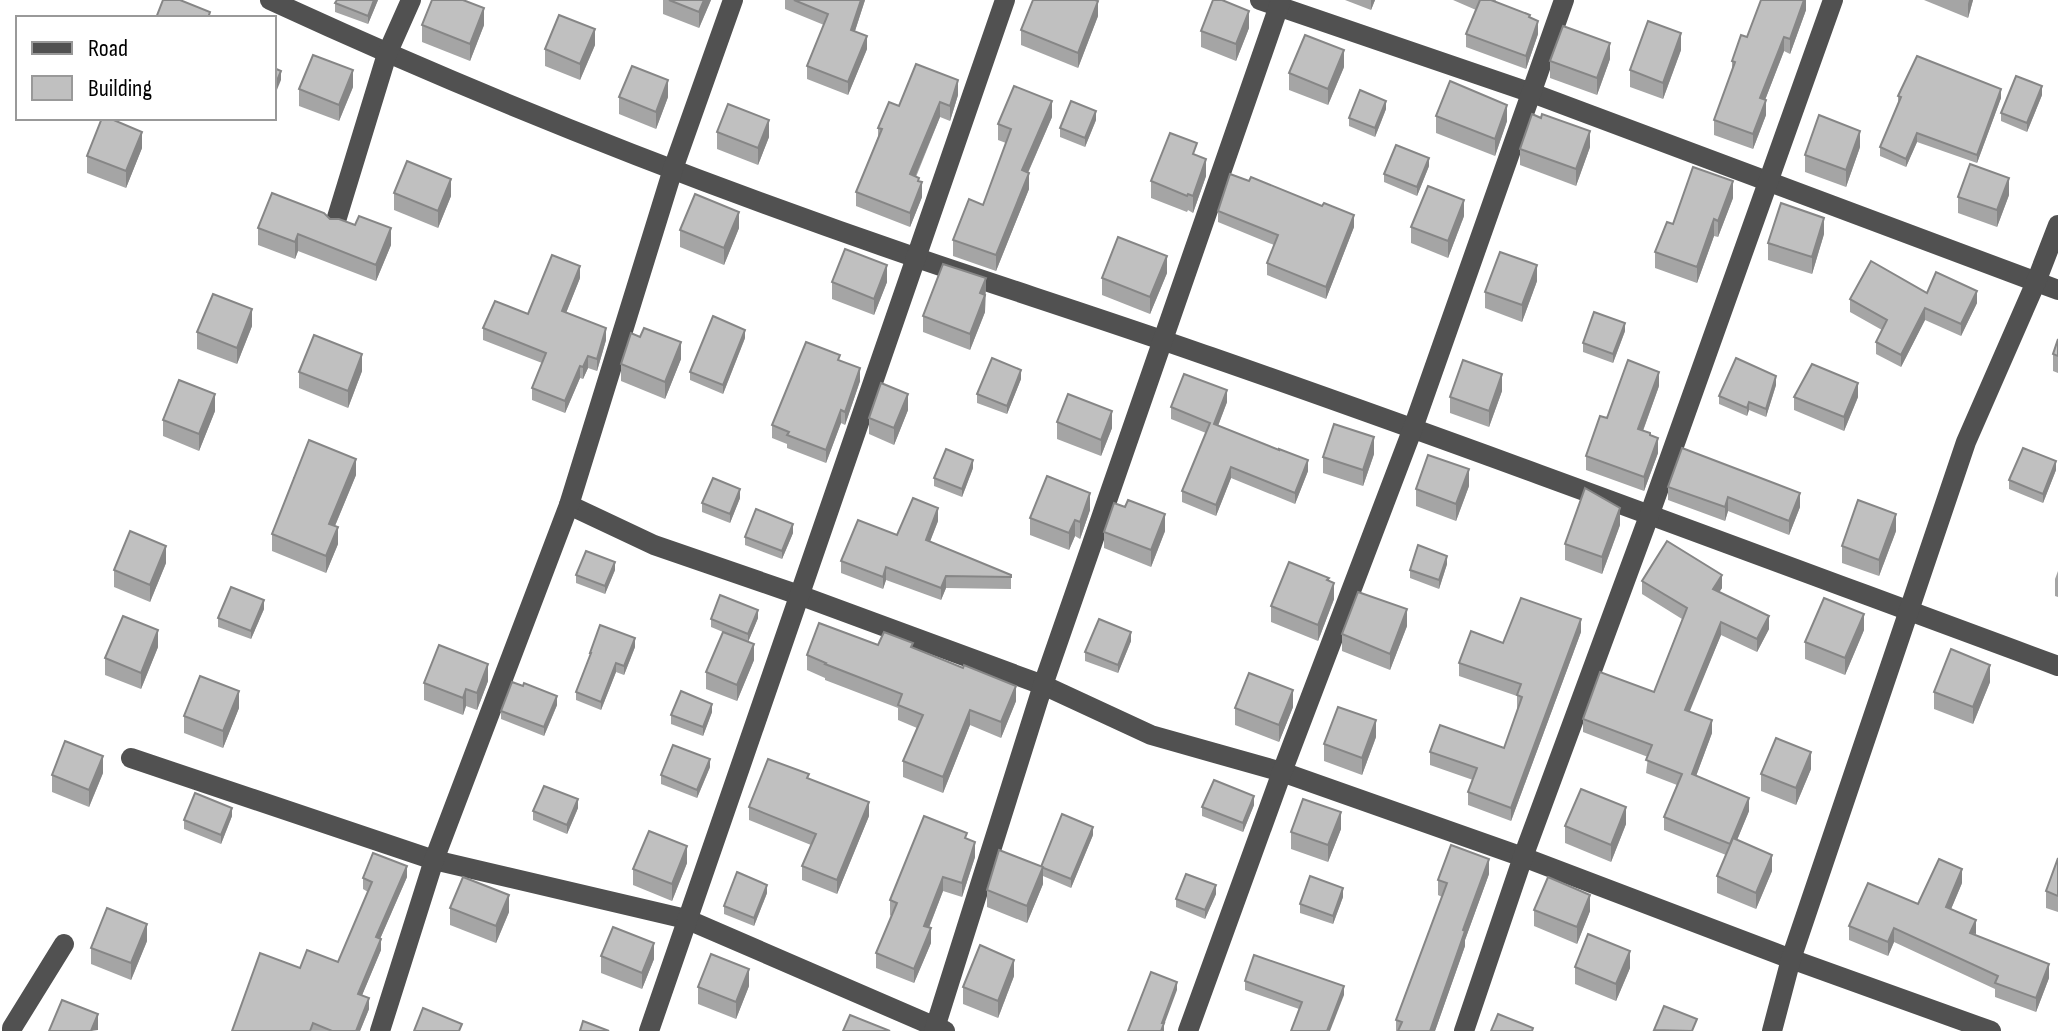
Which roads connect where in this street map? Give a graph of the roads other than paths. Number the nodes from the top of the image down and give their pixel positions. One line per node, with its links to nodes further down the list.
1 (270, 0): 8 (street)
2 (411, 0): 8 (street)
3 (733, 0): 10 (street)
4 (1005, 0): 14 (street)
5 (1564, 0): 9 (street)
6 (1833, 0): 11 (street)
7 (1274, 2): 9 (street); 17 (street)
8 (387, 54): 10 (street); 12 (street)
9 (1532, 93): 11 (street); 18 (street)
10 (673, 169): 14 (street); 19 (street)
11 (1768, 181): 15 (street); 20 (street)
12 (335, 224)
13 (2058, 225): 15 (street)
14 (916, 258): 17 (street); 21 (street)
15 (2036, 282): 16 (street); 22 (street)
16 (2058, 290)
17 (1163, 340): 18 (street); 24 (street)
18 (1413, 428): 20 (street); 26 (street)
19 (569, 505): 21 (street); 28 (street)
20 (1649, 516): 22 (street); 27 (street)
21 (799, 595): 24 (street); 29 (street)
22 (1909, 611): 23 (street); 31 (street)
23 (2058, 666)
24 (1043, 685): 26 (street); 32 (street)
25 (131, 758): 28 (street)
26 (1282, 772): 27 (street); 36 (street)
27 (1523, 857): 31 (street); 37 (street)
28 (434, 860): 29 (street); 34 (street)
29 (686, 919): 32 (street); 35 (street)
30 (64, 944): 33 (street)
31 (1791, 959): 38 (street); 39 (street)
32 (938, 1030)
33 (12, 1031)
34 (380, 1031)
35 (649, 1031)
36 (1188, 1031)
37 (1464, 1031)
38 (1772, 1031)
39 (1991, 1031)

